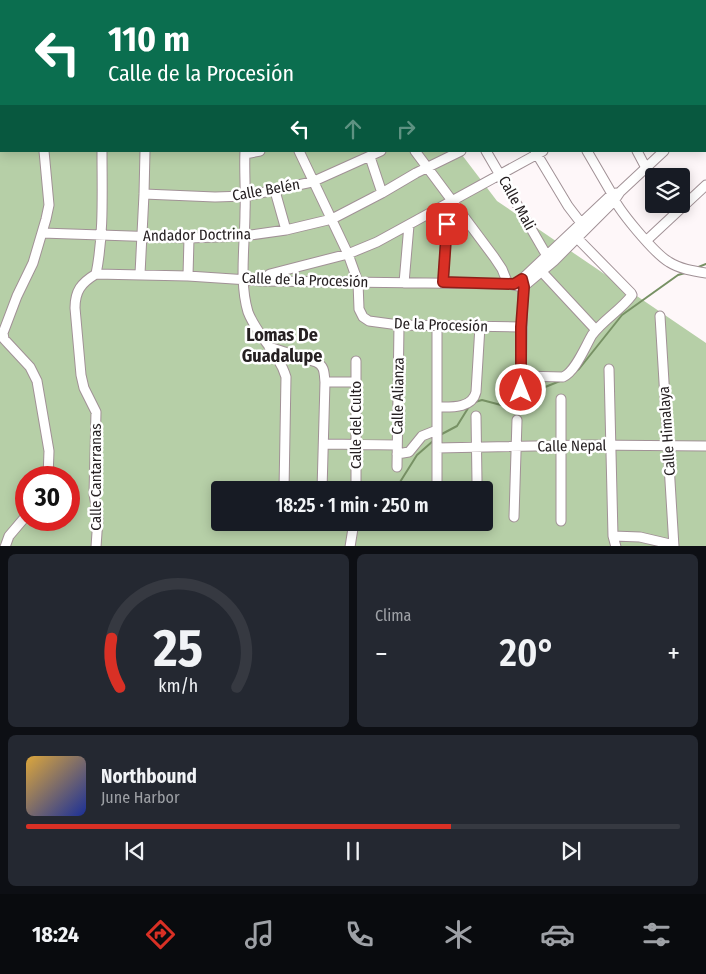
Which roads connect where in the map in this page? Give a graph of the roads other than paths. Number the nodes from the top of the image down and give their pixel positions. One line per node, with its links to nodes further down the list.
1 (44, 152): 31 (street)
2 (102, 152): 32 (street)
3 (144, 152): 23 (street)
4 (299, 152): 19 (street)
5 (379, 152): 14 (street, Calle Belén)
6 (416, 152): 15 (street)
7 (459, 152): 15 (street, Andador Doctrina)
8 (487, 152): 18 (street, Calle Mali)
9 (539, 152): 18 (street); 28 (street)
10 (588, 152): 25 (street)
11 (638, 152): 16 (street)
12 (663, 152): 16 (street)
13 (245, 153): 24 (street)
14 (370, 156): 19 (street, Calle Belén); 22 (street)
15 (428, 168): 22 (street, Andador Doctrina); 26 (street)
16 (646, 168)
17 (645, 169): 25 (street)
18 (501, 174): 26 (street); 39 (street, Calle Mali)
19 (312, 182): 21 (street, Calle Belén); 27 (street)
20 (706, 185): 37 (street)
21 (275, 190): 24 (street, Calle Belén); 30 (street)
22 (382, 193): 27 (street, Andador Doctrina)
23 (144, 194): 24 (street, Calle Belén); 33 (street)
24 (246, 196): 34 (street)
25 (615, 196): 28 (street); 36 (street); 37 (street)
26 (450, 203): 29 (street); 50 (street); 52 (street)
27 (332, 219): 30 (street, Andador Doctrina); 38 (street)
28 (581, 223): 39 (street)
29 (409, 225): 38 (street); 51 (street)
30 (286, 230): 34 (street, Andador Doctrina)
31 (42, 233): 32 (street, Andador Doctrina); 81 (street)
32 (100, 236): 33 (street, Andador Doctrina); 43 (street)
33 (142, 236): 35 (street, Andador Doctrina); 44 (street)
34 (244, 236): 35 (street, Andador Doctrina); 46 (street)
35 (189, 238): 45 (street)
36 (577, 238): 41 (street); 58 (street)
37 (647, 240): 42 (street)
38 (348, 254): 40 (street); 49 (street)
39 (547, 256): 52 (street)
40 (303, 266): 47 (street); 48 (street)
41 (542, 272): 52 (street); 58 (street)
42 (705, 273)
43 (96, 274): 44 (street, Calle de la Procesión); 94 (street, Calle Cantarranas)
44 (140, 274): 45 (street, Calle de la Procesión)
45 (188, 276): 46 (street, Calle de la Procesión)
46 (244, 279): 47 (street, Calle de la Procesión); 59 (street)
47 (262, 281): 48 (street, Calle de la Procesión)
48 (308, 281): 49 (street, Calle de la Procesión)
49 (358, 282): 51 (street, Calle de la Procesión); 54 (street, De la Procesión)
50 (443, 282): 51 (street, Calle de la Procesión); 52 (street, Calle de la Procesión)
51 (404, 283)
52 (517, 284): 57 (street)
53 (660, 316): 75 (street, Calle Himalaya)
54 (399, 325): 55 (street, De la Procesión); 80 (street, Calle Alianza)
55 (437, 325): 56 (street, De la Procesión); 67 (street)
56 (480, 326): 57 (street, De la Procesión); 67 (street)
57 (521, 327): 62 (street)
58 (596, 330): 62 (street)
59 (269, 346): 63 (street); 83 (street)
60 (356, 361): 64 (street, Calle del Culto)
61 (609, 369): 73 (street)
62 (521, 376): 65 (street)
63 (325, 382): 64 (street); 71 (street)
64 (356, 382): 72 (street, Calle del Culto)
65 (521, 390)
66 (561, 399): 74 (street)
67 (436, 407): 70 (street)
68 (476, 416): 78 (street)
69 (517, 420): 79 (street)
70 (437, 430): 77 (street); 80 (street)
71 (324, 444): 72 (street); 84 (street)
72 (357, 444): 80 (street); 85 (street, Calle del Culto)
73 (611, 445): 74 (street, Calle Nepal); 75 (street, Calle Nepal); 92 (street)
74 (561, 446): 79 (street, Calle Nepal); 89 (street)
75 (669, 446): 76 (street, Calle Nepal); 97 (street, Calle Himalaya)
76 (706, 446)
77 (437, 448): 78 (street, Calle Nepal); 86 (street)
78 (476, 448): 79 (street, Calle Nepal); 87 (street)
79 (515, 448): 88 (street)
80 (397, 449): 82 (street, Calle Alianza)
81 (48, 466)
82 (397, 467)
83 (284, 481)
84 (322, 481)
85 (356, 481)
86 (437, 481)
87 (477, 481)
88 (514, 517)
89 (561, 521)
90 (15, 529): 93 (street)
91 (352, 531): 95 (street)
92 (613, 536): 96 (street); 97 (street)
93 (5, 546)
94 (96, 546)
95 (350, 546)
96 (616, 546)
97 (674, 546)

